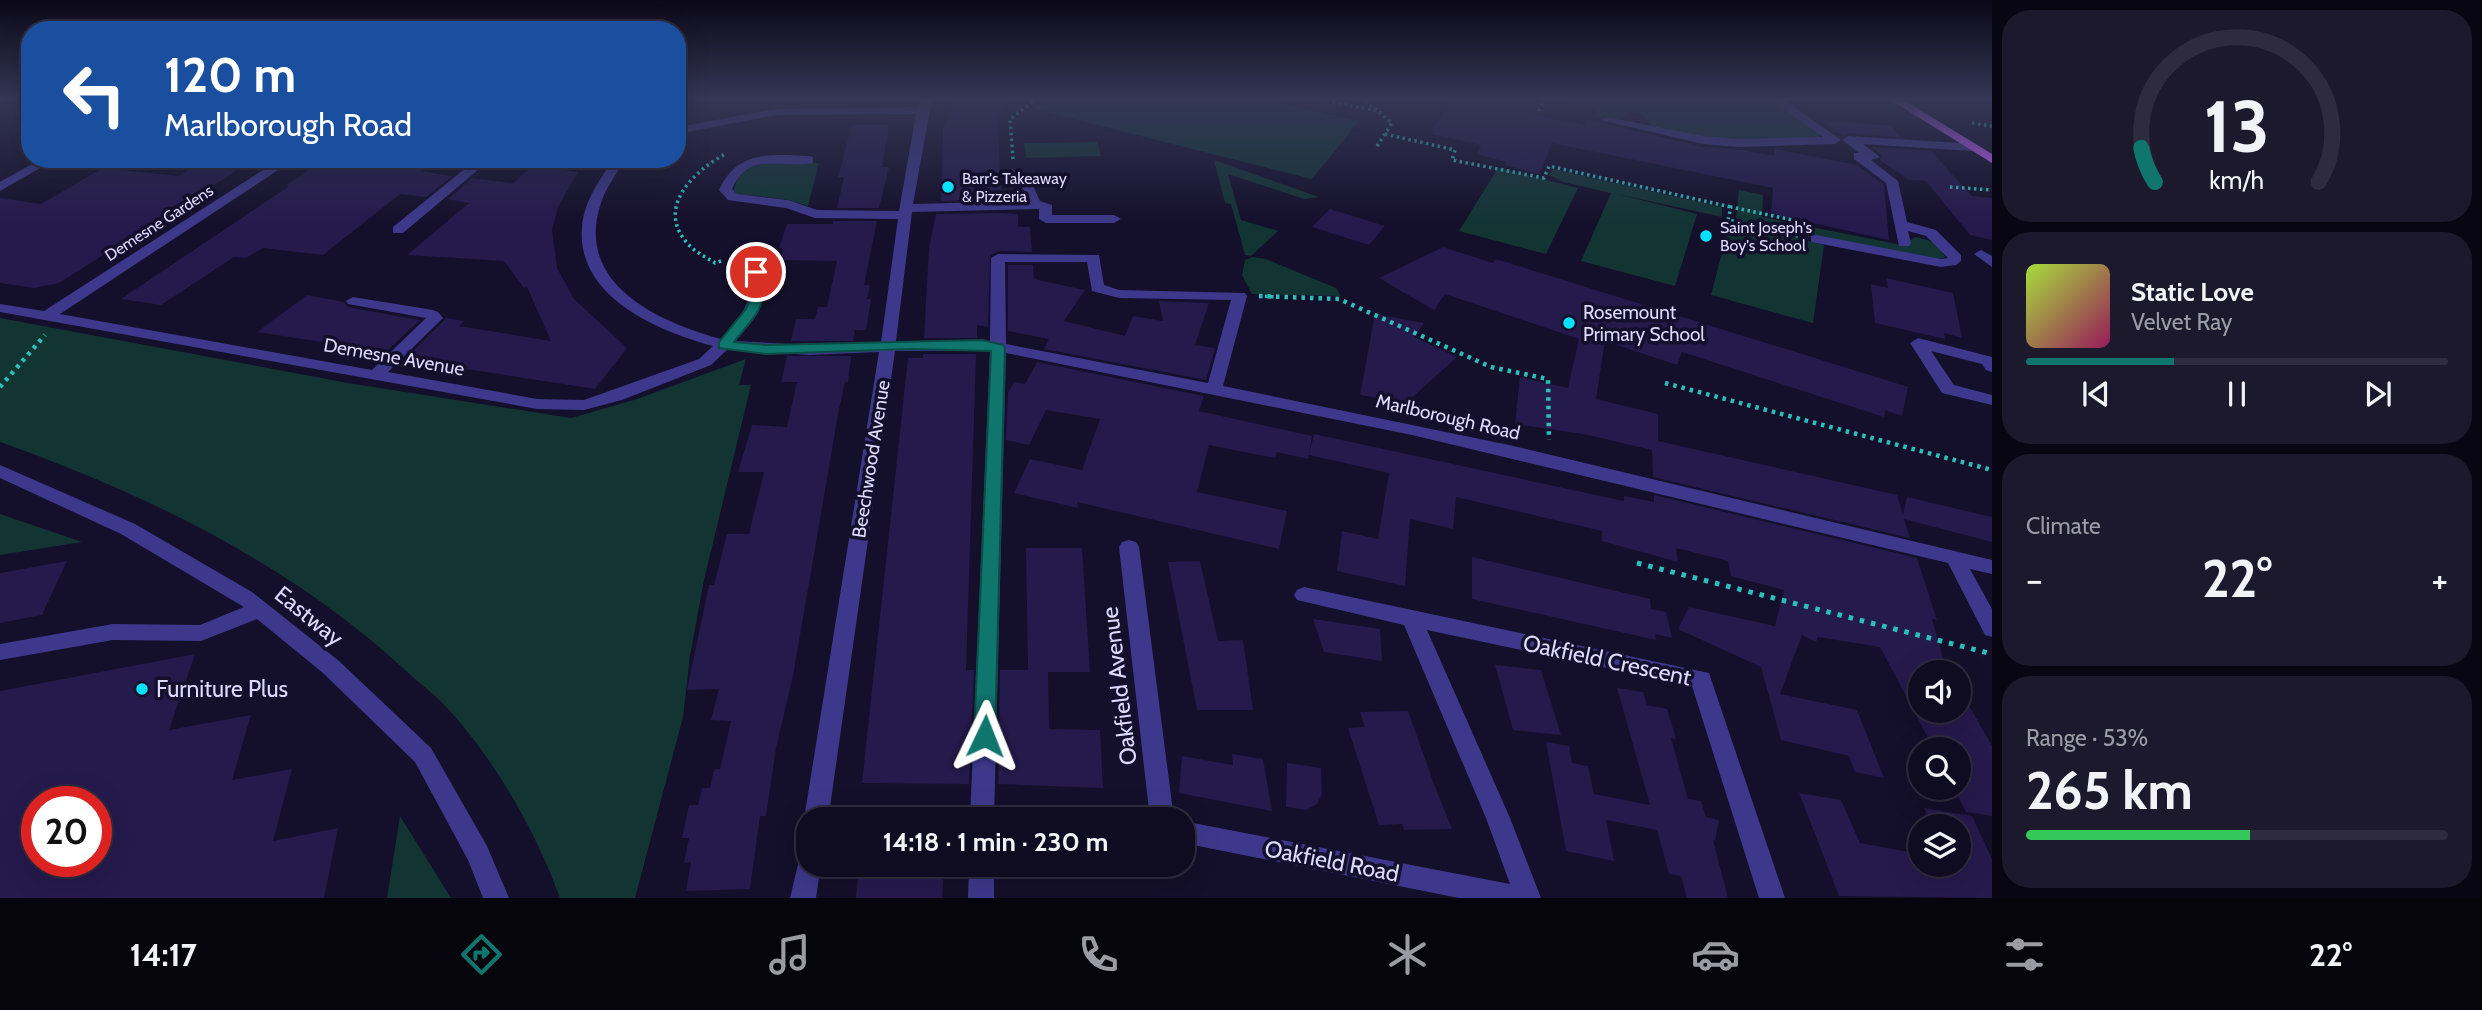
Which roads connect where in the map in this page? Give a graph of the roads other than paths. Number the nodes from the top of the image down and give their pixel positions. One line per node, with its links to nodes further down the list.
1 (917, 141): 19 (street, Beechwood Avenue)
2 (1711, 141): 3 (street)
3 (1819, 141)
4 (1843, 141): 21 (street)
5 (1844, 141): 9 (street)
6 (1859, 141): 8 (street)
7 (1962, 141): 8 (main road)
8 (1972, 147): 10 (main road)
9 (1874, 156)
10 (1992, 159)
11 (809, 160): 19 (street)
12 (1012, 167): 18 (street)
13 (34, 168): 17 (street)
14 (276, 168): 28 (street, Demesne Gardens)
15 (474, 168): 22 (street)
16 (612, 168): 29 (street, Marlborough Road)
17 (0, 187)
18 (1034, 205): 19 (street); 20 (street)
19 (905, 211): 30 (street, Beechwood Avenue)
20 (1114, 219)
21 (1901, 225): 23 (street); 24 (street)
22 (398, 230)
23 (1816, 239)
24 (1904, 243)
25 (739, 257): 29 (street, Demesne Avenue)
26 (353, 301): 33 (street)
27 (0, 308): 28 (street, Demesne Avenue)
28 (53, 317): 33 (street, Demesne Avenue)
29 (724, 345): 30 (street, Marlborough Road); 33 (street, Demesne Avenue)
30 (888, 346): 31 (street, Marlborough Road); 45 (street, Beechwood Avenue)
31 (998, 348): 34 (street, Marlborough Road); 34 (street); 46 (street)
32 (1992, 366): 35 (street)
33 (376, 375)
34 (1214, 390): 38 (street, Marlborough Road)
35 (1992, 401)
36 (0, 471): 41 (street, Eastway)
37 (1129, 547): 47 (street, Oakfield Avenue)
38 (1955, 558): 39 (street, Marlborough Road); 43 (street)
39 (1992, 567)
40 (1304, 595): 42 (street, Oakfield Crescent)
41 (260, 609): 44 (street); 51 (street, Eastway)
42 (1412, 619): 55 (street); 56 (street, Oakfield Crescent)
43 (1992, 629)
44 (0, 652)
45 (818, 807)
46 (982, 807)
47 (1161, 807)
48 (1195, 834): 54 (street, Oakfield Road)
49 (806, 877): 52 (street)
50 (982, 877): 53 (street)
51 (496, 898)
52 (803, 898)
53 (981, 898)
54 (1521, 898)
55 (1528, 898)
56 (1772, 898)

